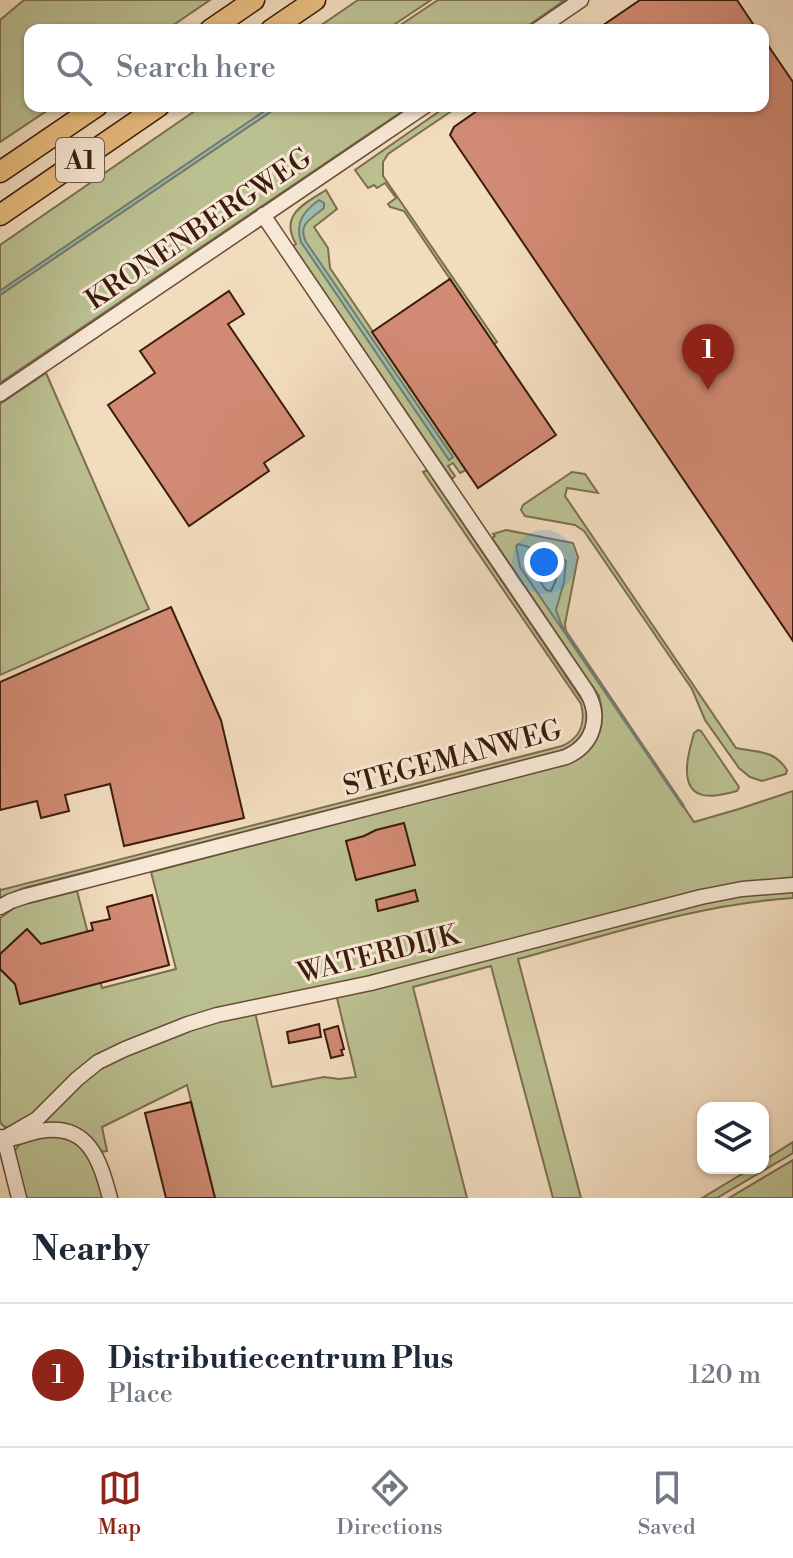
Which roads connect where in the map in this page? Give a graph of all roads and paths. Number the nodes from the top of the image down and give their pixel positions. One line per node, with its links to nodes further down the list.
1 (254, 0): 4 (highway)
2 (315, 0): 5 (highway)
3 (581, 0): 6 (street)
4 (219, 24)
5 (280, 24)
6 (546, 24)
7 (88, 112): 10 (highway, A1)
8 (150, 112): 11 (highway, A1)
9 (416, 112): 12 (street, KRONENBERGWEG)
10 (0, 172)
11 (0, 215)
12 (263, 215): 13 (street, KRONENBERGWEG); 15 (street, STEGEMANWEG)
13 (0, 394)
14 (793, 885): 16 (street, WATERDIJK)
15 (0, 907)
16 (2, 1137): 17 (street); 18 (street)
17 (19, 1198)
18 (110, 1198)

